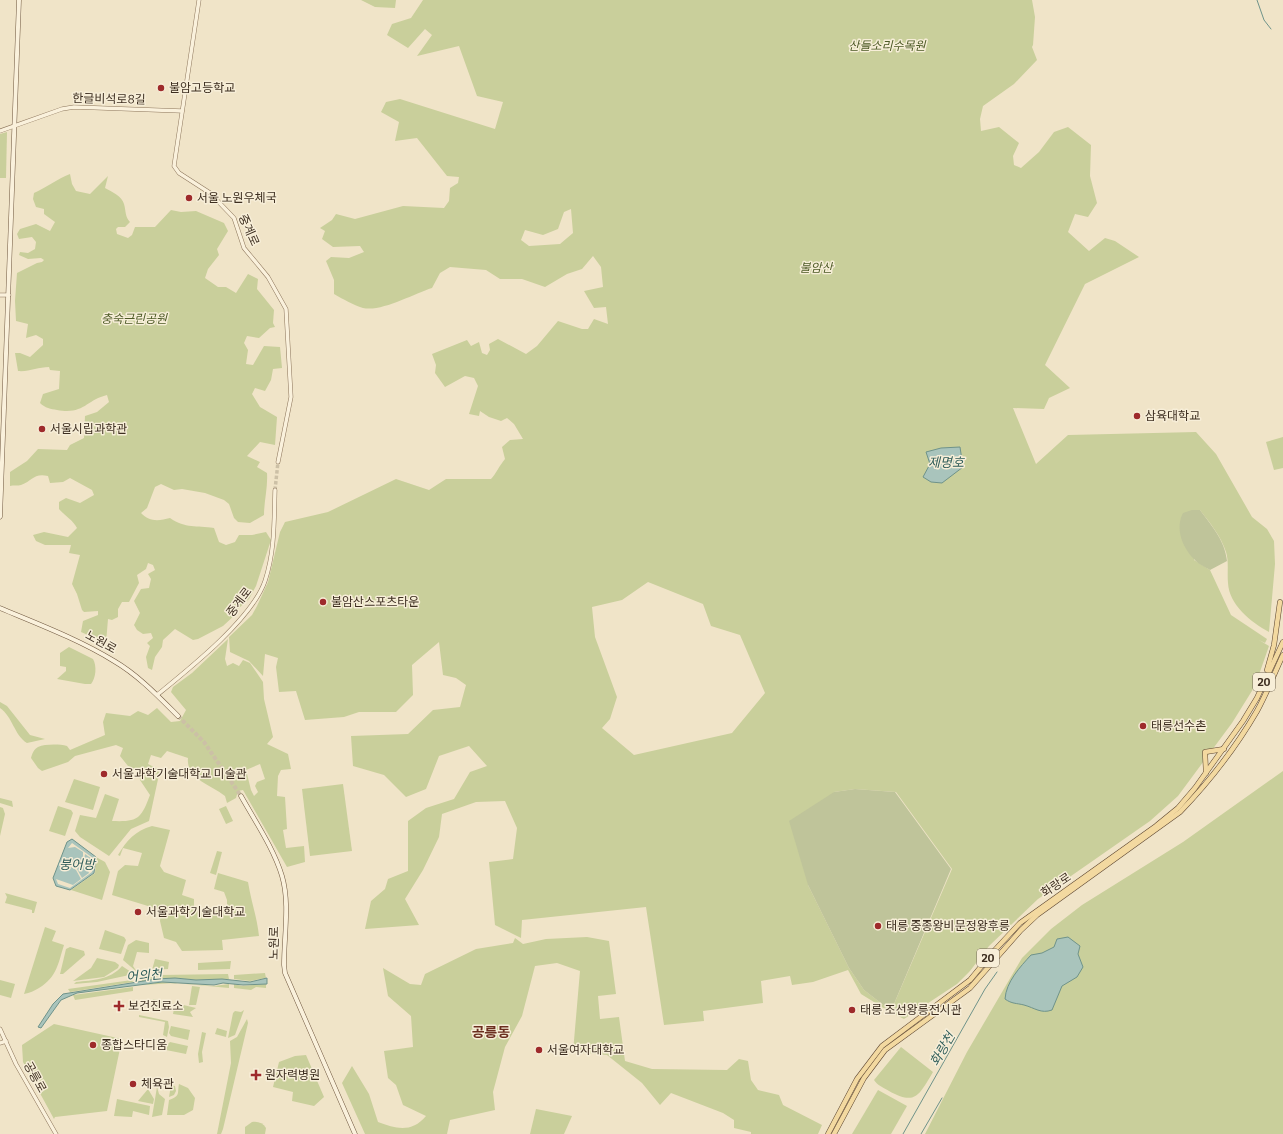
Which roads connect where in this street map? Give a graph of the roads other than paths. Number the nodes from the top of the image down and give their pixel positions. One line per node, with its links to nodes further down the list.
1 (19, 0): 4 (main road)
2 (199, 0): 3 (street, 중계로)
3 (182, 111): 4 (street, 한글비석로8길); 8 (street, 중계로)
4 (14, 126): 5 (street, 한글비석로8길); 7 (main road)
5 (0, 131)
6 (0, 295): 7 (street)
7 (9, 295): 10 (main road)
8 (278, 462)
9 (275, 490): 16 (street, 중계로)
10 (0, 517)
11 (0, 608): 16 (main road, 노원로)
12 (1283, 618): 15 (main road)
13 (1283, 642): 15 (main road, 화랑로 / 20)
14 (1283, 655): 20 (main road, 화랑로 / 20)
15 (1263, 686): 18 (main road, 화랑로 / 20)
16 (157, 695): 17 (main road, 노원로)
17 (178, 716)
18 (1234, 735): 19 (main road, 화랑로 / 20); 20 (main road)
19 (1224, 749): 21 (main road, 화랑로 / 20); 21 (main road)
20 (1230, 751): 22 (main road, 화랑로 / 20)
21 (1206, 773): 22 (main road); 29 (main road, 화랑로 / 20)
22 (1199, 792): 30 (main road, 화랑로 / 20)
23 (242, 796): 28 (main road, 노원로)
24 (0, 1029): 25 (street, 공릉로)
25 (6, 1040): 26 (street); 27 (street, 공릉로)
26 (0, 1044)
27 (56, 1134)
28 (356, 1134)
29 (828, 1134)
30 (834, 1134)

